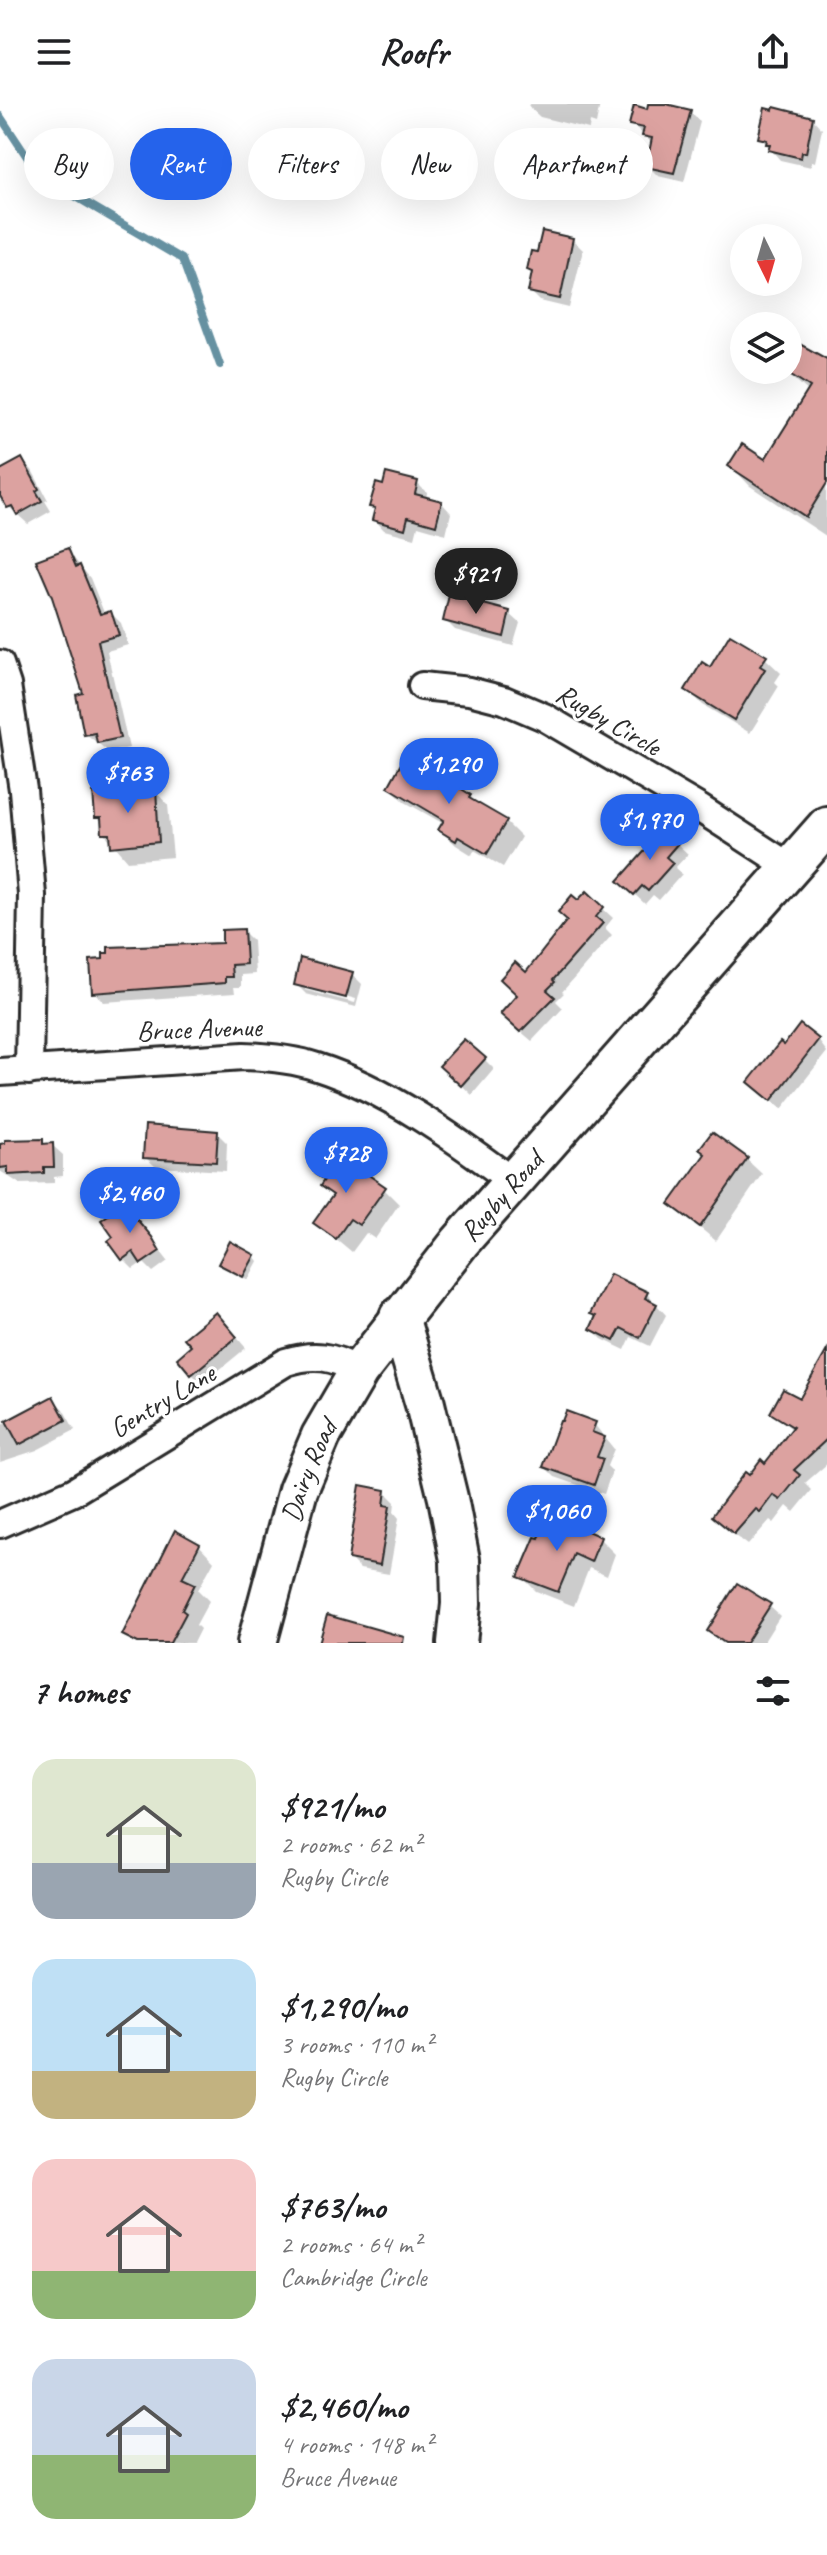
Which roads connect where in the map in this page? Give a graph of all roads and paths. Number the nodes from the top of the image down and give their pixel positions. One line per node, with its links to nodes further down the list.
1 (0, 664): 5 (street)
2 (422, 686): 4 (street, Rugby Circle)
3 (827, 826): 4 (street, Rugby Road)
4 (790, 867): 7 (street, Rugby Road)
5 (29, 1071): 6 (street, Bruce Avenue); 7 (street, Bruce Avenue)
6 (0, 1072)
7 (512, 1181): 8 (street, Rugby Road)
8 (399, 1317): 9 (street, Dairy Road); 12 (street)
9 (359, 1371): 10 (street, Gentry Lane); 11 (street, Dairy Road)
10 (0, 1524)
11 (257, 1643)
12 (457, 1643)

